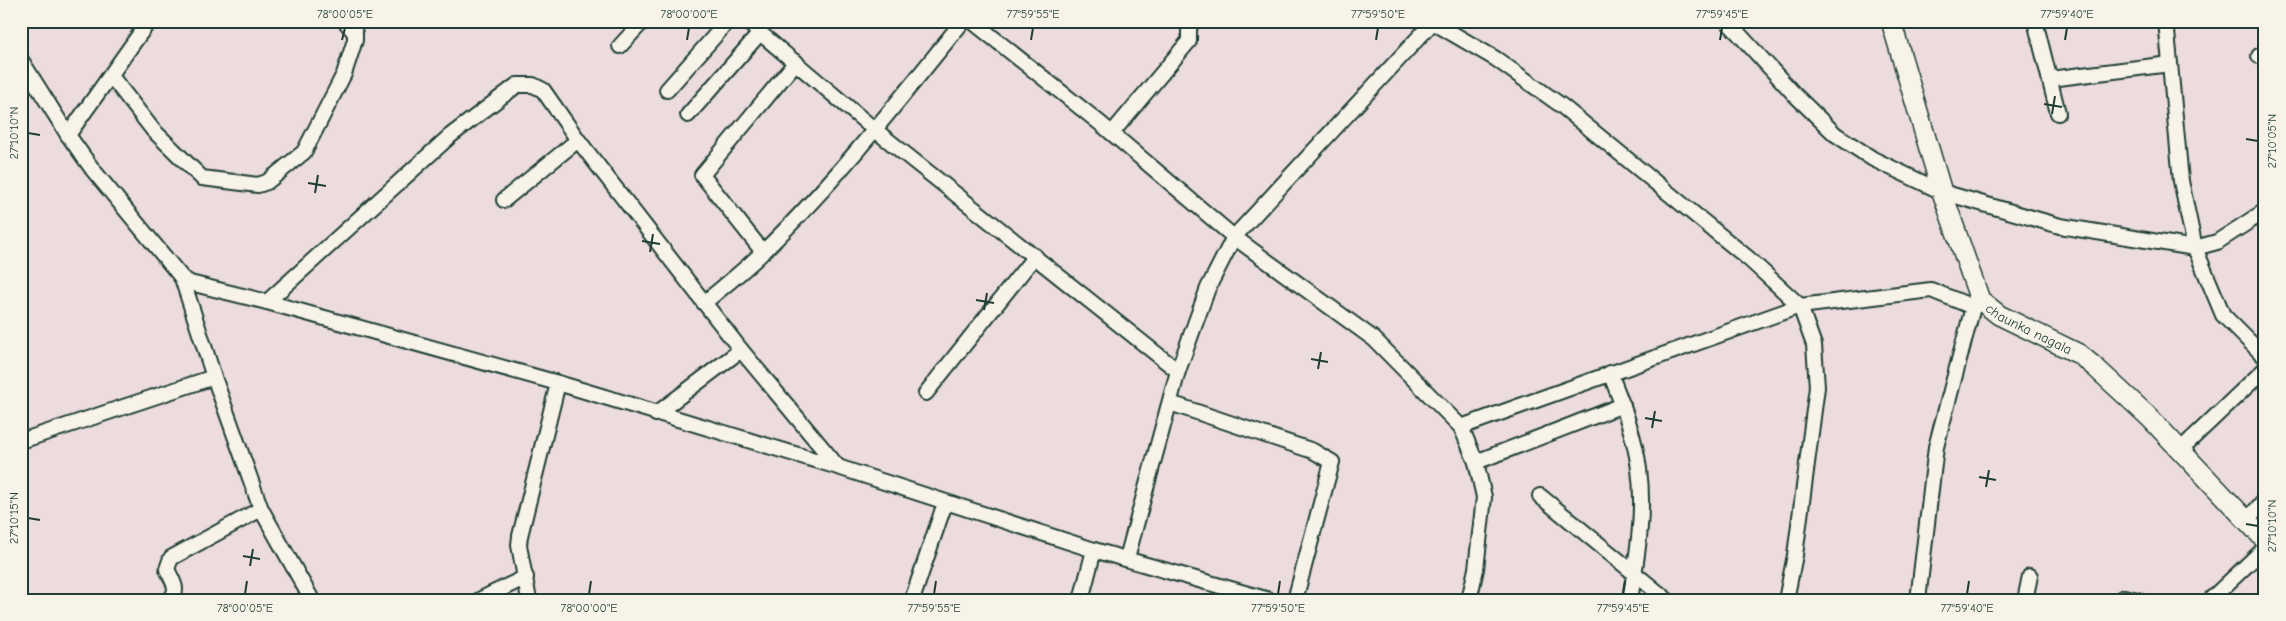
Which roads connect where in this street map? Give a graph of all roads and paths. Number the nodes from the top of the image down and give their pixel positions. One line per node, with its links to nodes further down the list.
1 (149, 21): 19 (street)
2 (345, 21): 19 (street)
3 (643, 21): 15 (street)
4 (728, 21): 21 (street)
5 (746, 21): 14 (street)
6 (963, 21): 24 (street)
7 (972, 21): 25 (street)
8 (1193, 21): 25 (street)
9 (1727, 21): 28 (street)
10 (1892, 21): 28 (main road, chaunka nagala)
11 (2036, 21): 20 (street)
12 (2166, 21): 18 (street)
13 (1432, 22): 31 (street); 39 (street)
14 (760, 33): 17 (street); 23 (street)
15 (620, 46)
16 (21, 60): 26 (street)
17 (796, 62): 24 (street); 33 (street)
18 (2170, 64): 20 (street); 32 (street)
19 (112, 76): 26 (street)
20 (2050, 79): 22 (street)
21 (667, 90)
22 (2058, 113)
23 (688, 115)
24 (875, 130): 33 (street); 34 (street)
25 (1112, 133): 31 (street)
26 (68, 135): 35 (street)
27 (578, 140): 29 (street); 36 (street); 37 (street)
28 (1942, 192): 32 (street); 38 (main road, chaunka nagala)
29 (504, 200)
30 (2265, 211): 32 (street)
31 (1234, 237): 43 (street); 51 (street)
32 (2195, 248): 41 (street)
33 (763, 252): 37 (street)
34 (1035, 256): 43 (street); 47 (street)
35 (182, 278): 36 (street); 45 (street)
36 (267, 302): 46 (street)
37 (704, 303): 40 (street)
38 (1976, 304): 39 (street); 53 (main road, chaunka nagala); 80 (street)
39 (1800, 306): 44 (street); 79 (street)
40 (740, 350): 50 (street); 55 (street)
41 (2265, 357)
42 (2265, 369): 53 (street)
43 (1178, 371): 48 (street)
44 (1610, 373): 49 (street); 51 (street)
45 (214, 377): 52 (street); 59 (street)
46 (558, 383): 50 (street); 67 (street)
47 (926, 393)
48 (1170, 403): 64 (street); 75 (street)
49 (1623, 405): 54 (street); 65 (street)
50 (656, 414): 55 (street)
51 (1462, 427): 54 (street)
52 (21, 442)
53 (2180, 450): 60 (main road, chaunka nagala)
54 (1476, 462): 76 (street)
55 (838, 467): 58 (street)
56 (1540, 496): 65 (street)
57 (2265, 499): 60 (street)
58 (945, 503): 63 (street); 72 (street)
59 (262, 508): 68 (street); 69 (street)
60 (2247, 521): 61 (main road, chaunka nagala)
61 (2265, 540)
62 (2265, 548): 84 (street)
63 (1094, 550): 64 (street); 73 (street)
64 (1127, 558): 74 (street)
65 (1634, 575): 77 (street); 78 (street)
66 (2030, 576): 81 (street)
67 (526, 577): 70 (street); 71 (street)
68 (169, 600)
69 (312, 600)
70 (479, 600)
71 (529, 600)
72 (912, 600)
73 (1081, 600)
74 (1269, 600)
75 (1295, 600)
76 (1469, 600)
77 (1630, 600)
78 (1667, 600)
79 (1786, 600)
80 (1918, 600)
81 (2025, 600)
82 (2119, 600): 83 (street)
83 (2138, 600)
84 (2210, 600)

